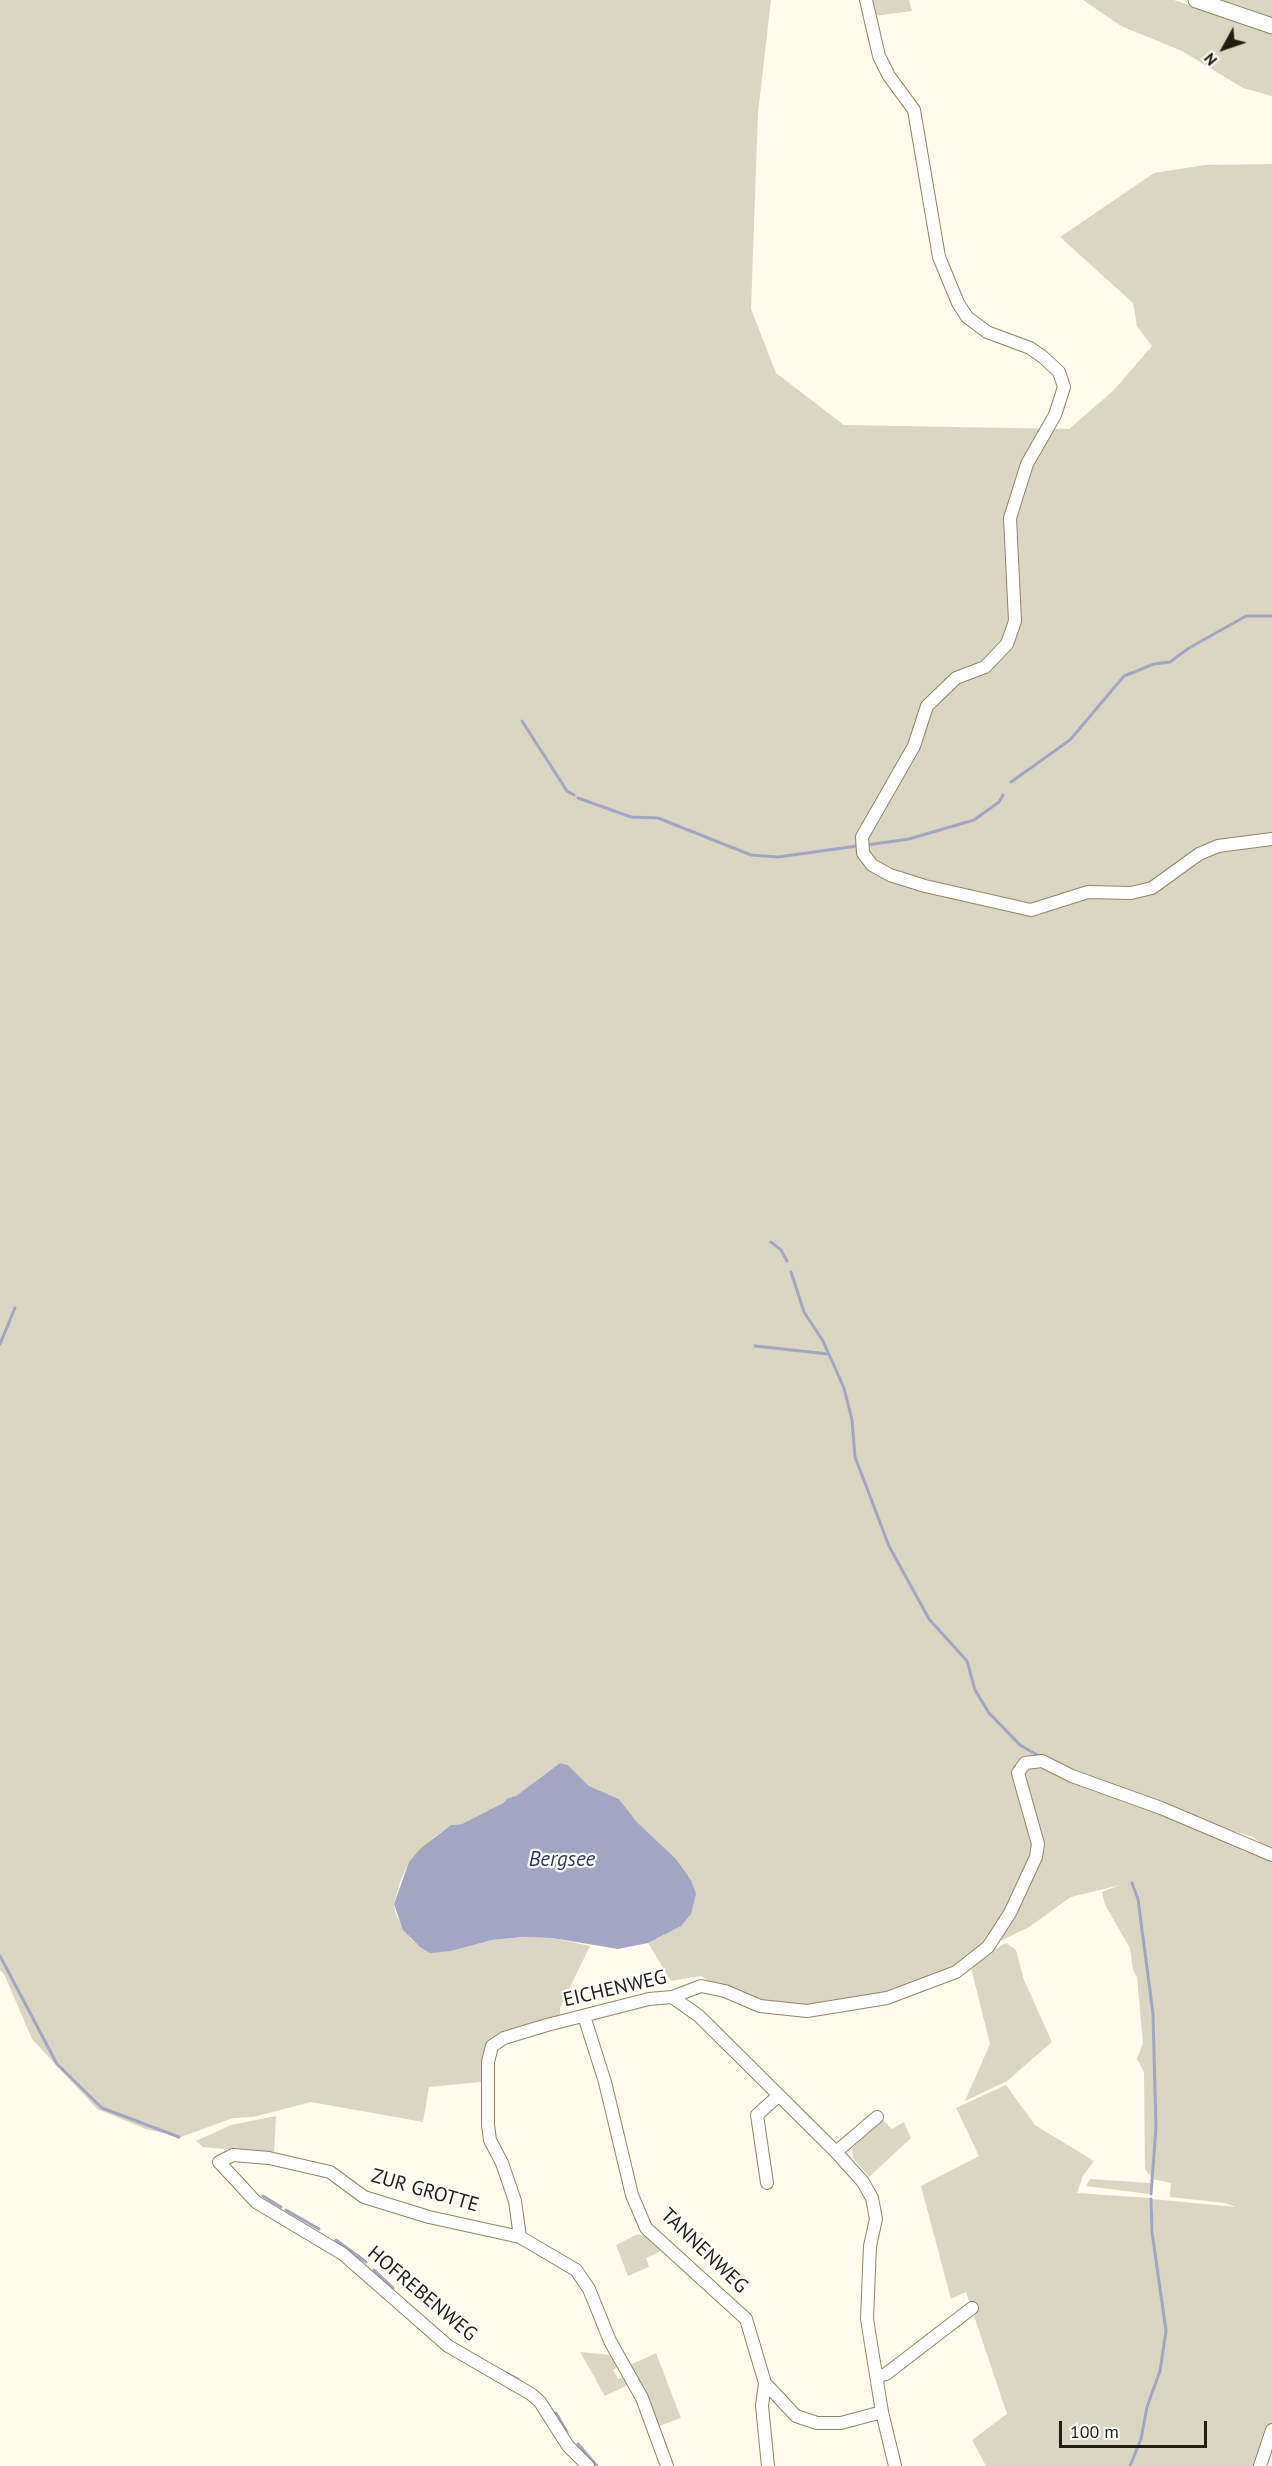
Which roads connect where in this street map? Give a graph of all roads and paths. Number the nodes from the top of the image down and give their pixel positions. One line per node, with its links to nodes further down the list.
1 (866, 0): 4 (street)
2 (1196, 0): 3 (main road)
3 (1272, 27)
4 (1272, 839)
5 (1272, 1855): 6 (street, EICHENWEG)
6 (672, 1997): 7 (street, EICHENWEG); 8 (street)
7 (584, 2016): 13 (street, EICHENWEG); 16 (street, TANNENWEG)
8 (778, 2096): 10 (street); 12 (street)
9 (877, 2117): 10 (street)
10 (836, 2152): 15 (street)
11 (219, 2162): 13 (street, ZUR GROTTE); 19 (street, HOFREBENWEG)
12 (767, 2183)
13 (520, 2237): 20 (street)
14 (972, 2308): 15 (street)
15 (878, 2376): 17 (street)
16 (765, 2383): 17 (street, TANNENWEG); 21 (street)
17 (882, 2412): 22 (street)
18 (1272, 2430): 23 (street)
19 (588, 2466)
20 (667, 2466)
21 (768, 2466)
22 (895, 2466)
23 (1260, 2466)

